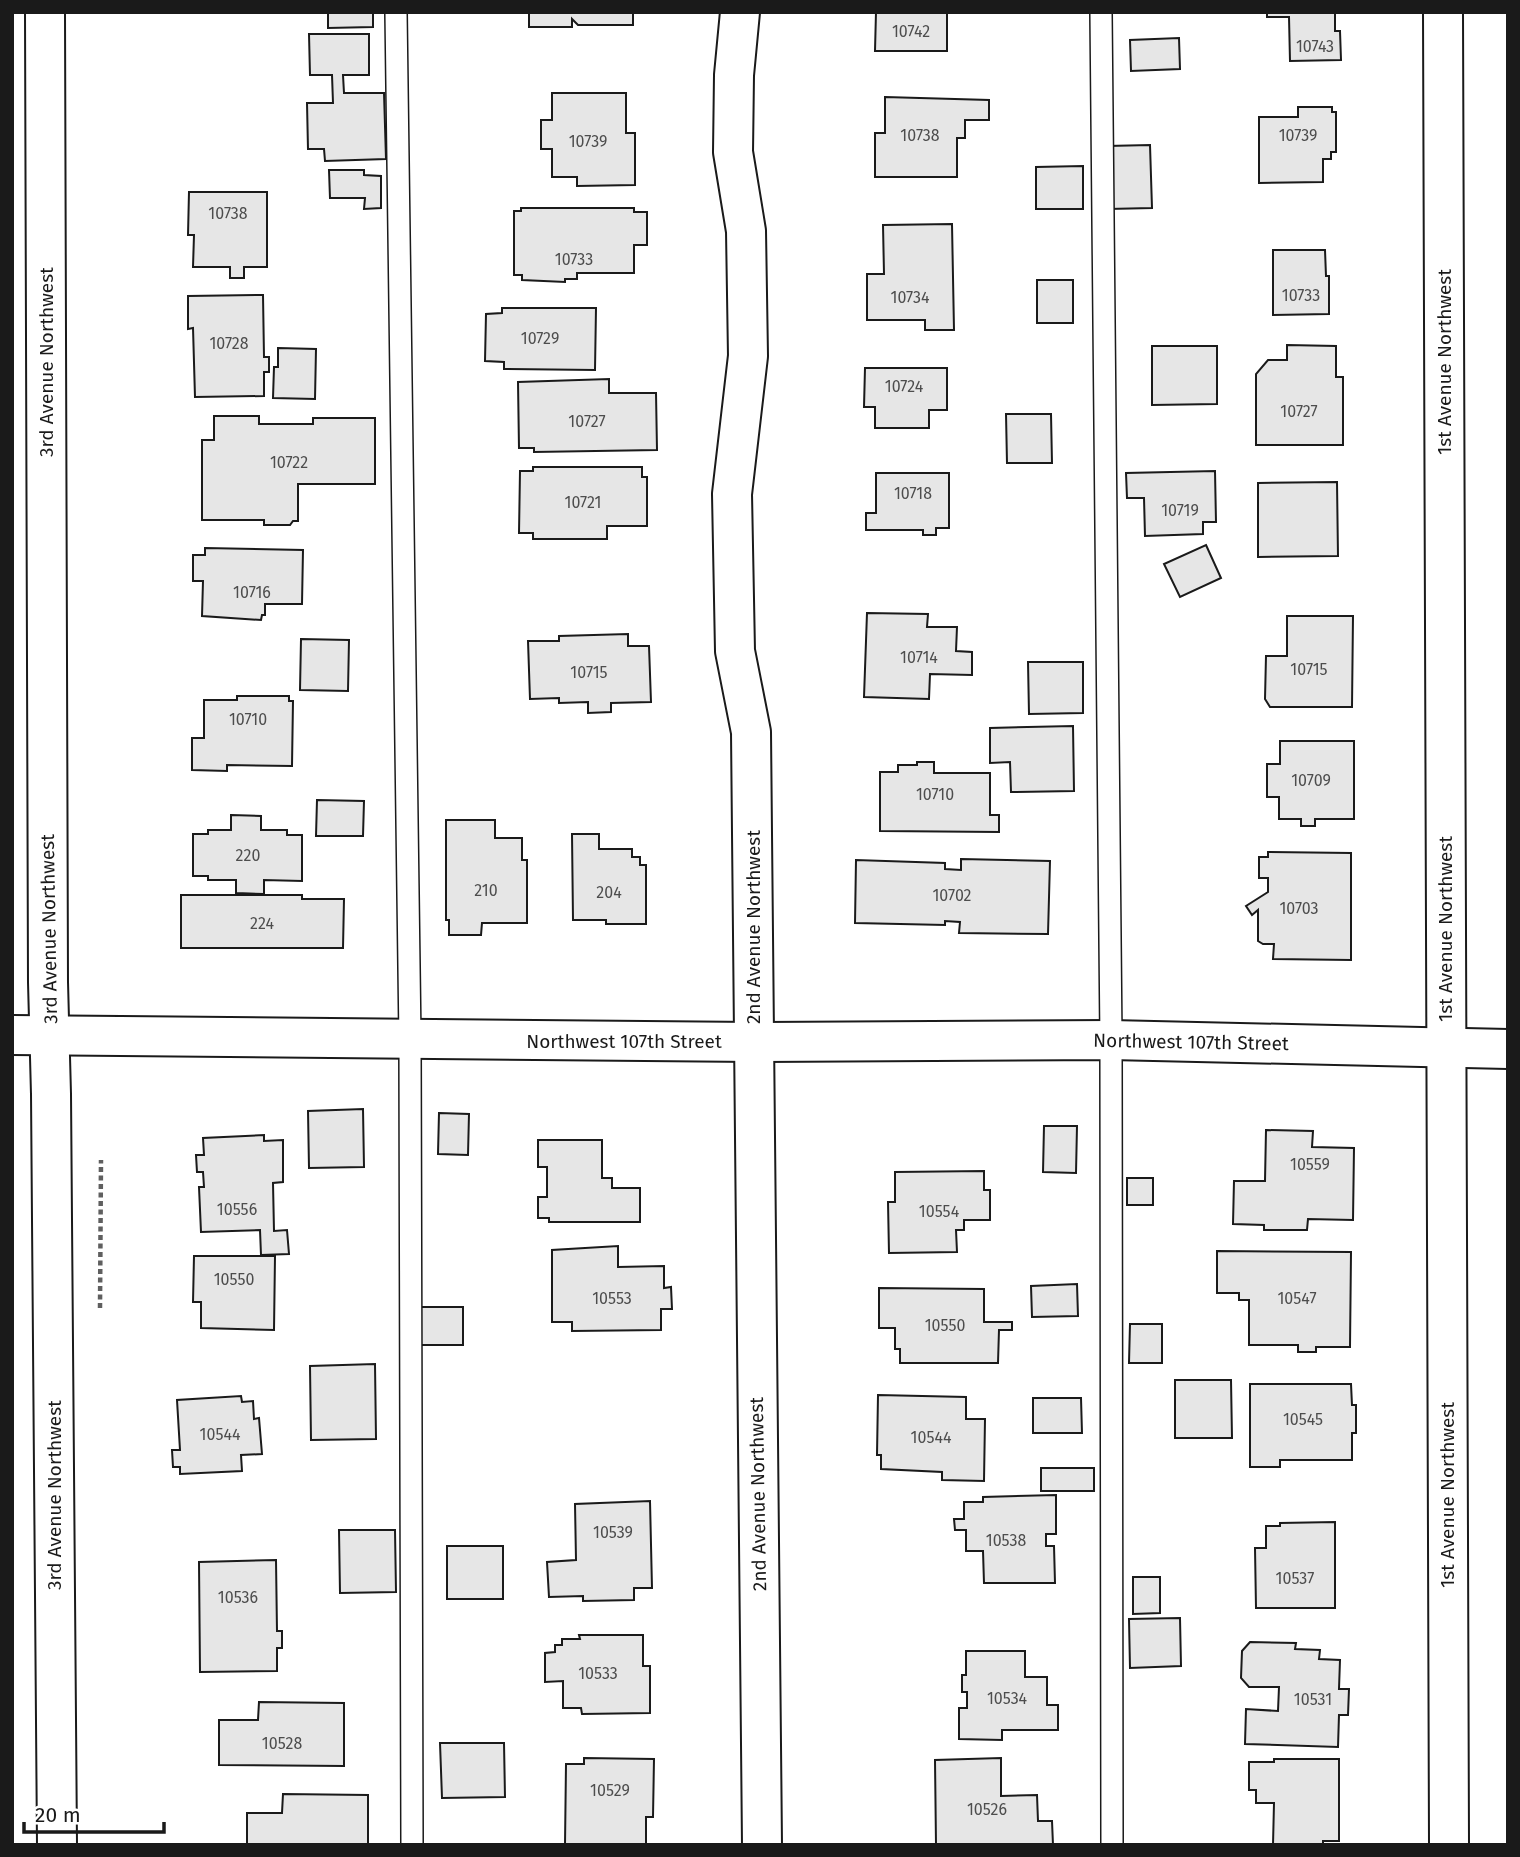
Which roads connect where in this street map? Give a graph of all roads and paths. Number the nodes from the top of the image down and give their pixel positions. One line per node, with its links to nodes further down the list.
1 (45, 12): 7 (street, 3rd Avenue Northwest)
2 (396, 12): 8 (lane)
3 (740, 12): 10 (street, 2nd Avenue Northwest)
4 (1101, 12): 9 (lane)
5 (1443, 12): 11 (street, 1st Avenue Northwest)
6 (12, 1035): 7 (street, Northwest 107th Street)
7 (50, 1035): 8 (street, Northwest 107th Street); 13 (street, 3rd Avenue Northwest)
8 (410, 1040): 10 (street, Northwest 107th Street); 14 (lane)
9 (1111, 1040): 10 (street, Northwest 107th Street); 11 (street, Northwest 107th Street); 16 (lane)
10 (754, 1042): 15 (street, 2nd Avenue Northwest)
11 (1446, 1049): 12 (street, Northwest 107th Street); 17 (street, 1st Avenue Northwest)
12 (1508, 1049)
13 (57, 1845)
14 (412, 1845)
15 (762, 1845)
16 (1112, 1845)
17 (1449, 1845)

